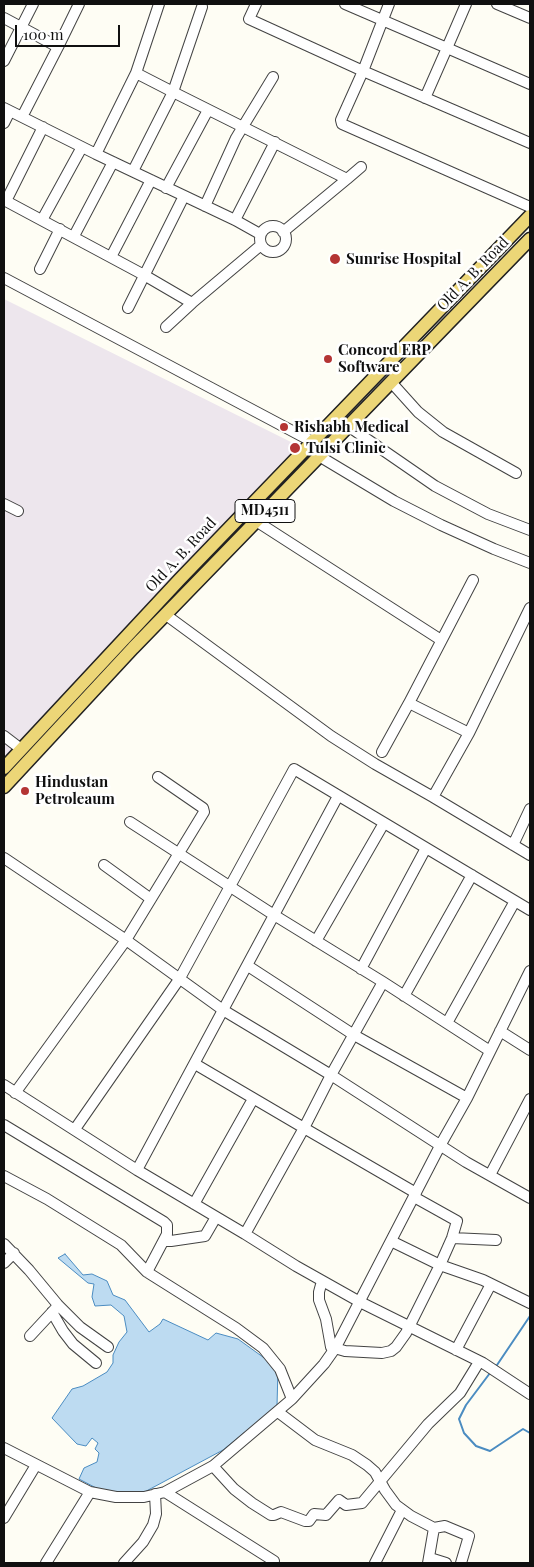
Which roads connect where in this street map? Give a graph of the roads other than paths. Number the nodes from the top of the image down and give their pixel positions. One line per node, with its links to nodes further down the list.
1 (33, 4): 13 (street)
2 (79, 4): 14 (street)
3 (160, 4): 18 (street)
4 (256, 4): 17 (street)
5 (345, 4): 12 (street)
6 (389, 4): 12 (street)
7 (466, 4): 15 (street)
8 (497, 4): 11 (street)
9 (202, 7): 21 (street)
10 (4, 18): 13 (street)
11 (530, 18)
12 (383, 21): 15 (street); 17 (street)
13 (22, 28): 14 (street); 16 (street)
14 (58, 47): 25 (street)
15 (447, 48): 20 (street); 22 (street)
16 (4, 61)
17 (363, 71): 22 (street); 42 (street)
18 (136, 73): 21 (street); 32 (street)
19 (273, 77): 28 (street)
20 (530, 84)
21 (173, 92): 24 (street); 35 (street)
22 (425, 98): 30 (street)
23 (7, 109): 25 (street); 26 (street)
24 (208, 110): 28 (street); 38 (street)
25 (22, 116): 27 (street)
26 (4, 123)
27 (43, 127): 31 (street); 40 (street)
28 (242, 127): 29 (street); 41 (street)
29 (275, 142): 36 (street); 45 (street)
30 (530, 143)
31 (82, 146): 32 (street); 44 (street)
32 (96, 154): 33 (street)
33 (113, 162): 35 (street); 48 (street)
34 (361, 166): 36 (street)
35 (133, 172): 37 (street)
36 (347, 179): 47 (street)
37 (151, 180): 38 (street); 53 (street)
38 (166, 188): 39 (street)
39 (184, 196): 41 (street); 55 (street)
40 (5, 200): 44 (street)
41 (205, 206): 45 (street)
42 (530, 207)
43 (530, 216): 51 (main road, Old A. B. Road / MD4511)
44 (42, 220): 46 (street)
45 (235, 220): 50 (street)
46 (60, 229): 48 (street); 54 (street)
47 (283, 232): 50 (street); 50 (street)
48 (74, 236): 53 (street)
49 (530, 239): 52 (main road, Old A. B. Road / MD4511)
50 (261, 240): 57 (street)
51 (505, 242): 52 (main road); 62 (main road, Old A. B. Road / MD4511)
52 (515, 254): 60 (main road, Old A. B. Road / MD4511)
53 (111, 257): 55 (street)
54 (40, 270)
55 (144, 275): 57 (street); 58 (street)
56 (4, 278): 62 (street)
57 (192, 303): 59 (street)
58 (128, 308)
59 (166, 327)
60 (391, 382): 61 (main road, Old A. B. Road / MD4511); 64 (street)
61 (348, 426): 63 (main road, Old A. B. Road / MD4511); 68 (street)
62 (313, 442): 77 (main road, Old A. B. Road / MD4511)
63 (319, 456): 67 (main road, Old A. B. Road / MD4511); 69 (street)
64 (516, 473)
65 (4, 504): 66 (street)
66 (18, 511)
67 (256, 521): 72 (main road, Old A. B. Road / MD4511); 73 (street)
68 (530, 530)
69 (530, 563)
70 (473, 580): 73 (street)
71 (530, 608): 75 (street)
72 (166, 615): 81 (main road, Old A. B. Road / MD4511); 83 (street)
73 (442, 640): 74 (street)
74 (409, 703): 75 (street); 78 (street)
75 (469, 733): 83 (street)
76 (4, 736): 77 (street)
77 (21, 749): 79 (main road, Old A. B. Road / MD4511)
78 (382, 752)
79 (4, 768)
80 (158, 777): 89 (street)
81 (4, 787)
82 (338, 796): 86 (street); 94 (street); 98 (street)
83 (434, 797): 87 (street)
84 (530, 809): 87 (street)
85 (130, 822): 89 (street)
86 (384, 823): 88 (street); 100 (street)
87 (513, 845): 90 (street)
88 (426, 848): 93 (street); 102 (street)
89 (179, 855): 94 (street); 95 (street)
90 (530, 855)
91 (4, 858): 99 (street)
92 (104, 865): 95 (street)
93 (472, 875): 96 (street); 106 (street)
94 (230, 886): 98 (street); 104 (street)
95 (151, 899): 99 (street)
96 (515, 901): 97 (street); 108 (street)
97 (530, 910)
98 (274, 915): 100 (street); 101 (street)
99 (126, 940): 104 (street); 116 (street)
100 (316, 941): 102 (street)
101 (248, 966): 107 (street); 110 (street)
102 (361, 968): 105 (street)
103 (529, 977): 109 (street)
104 (180, 978): 107 (street); 122 (street)
105 (383, 982): 106 (street); 110 (street)
106 (404, 996): 108 (street)
107 (223, 1010): 113 (street); 114 (street)
108 (447, 1023): 112 (street)
109 (500, 1031): 111 (street); 112 (street)
110 (354, 1035): 114 (street); 117 (street)
111 (530, 1050)
112 (490, 1051): 117 (street)
113 (194, 1064): 118 (street); 124 (street)
114 (331, 1076): 121 (street); 123 (street)
115 (4, 1085): 116 (street)
116 (15, 1093): 122 (street)
117 (467, 1098): 123 (street)
118 (252, 1099): 121 (street); 129 (street)
119 (530, 1099): 125 (street)
120 (4, 1124): 134 (street)
121 (304, 1128): 127 (street); 131 (street)
122 (75, 1130): 124 (street)
123 (441, 1144): 125 (street); 127 (street)
124 (137, 1170): 129 (street)
125 (490, 1175): 128 (street)
126 (4, 1176): 140 (street)
127 (415, 1195): 132 (street); 135 (street)
128 (530, 1198)
129 (194, 1204): 130 (street)
130 (216, 1217): 131 (street); 134 (street)
131 (245, 1234): 141 (street)
132 (452, 1238): 133 (street); 139 (street)
133 (496, 1240)
134 (164, 1241): 140 (street)
135 (391, 1241): 139 (street); 143 (street)
136 (4, 1244): 137 (street)
137 (14, 1253): 138 (street); 145 (street)
138 (4, 1263)
139 (440, 1265): 142 (street); 146 (street)
140 (148, 1272): 154 (street)
141 (322, 1281): 143 (street); 149 (street)
142 (492, 1284): 144 (street); 150 (street)
143 (360, 1302): 146 (street); 149 (street)
144 (530, 1303)
145 (55, 1309): 147 (street); 148 (street); 151 (street)
146 (408, 1326): 149 (street); 150 (street)
147 (30, 1336)
148 (108, 1347)
149 (335, 1349): 154 (street)
150 (456, 1350): 152 (street)
151 (96, 1363)
152 (481, 1363): 153 (street); 159 (street)
153 (530, 1394)
154 (292, 1399): 155 (street)
155 (278, 1412): 158 (street); 159 (street)
156 (4, 1448): 157 (street)
157 (36, 1465): 160 (street); 164 (street)
158 (213, 1466): 159 (street); 161 (street)
159 (381, 1481): 163 (street)
160 (90, 1492): 162 (street); 168 (street)
161 (165, 1492): 162 (street); 166 (street)
162 (155, 1494): 169 (street)
163 (402, 1510): 165 (street); 170 (street)
164 (4, 1518)
165 (434, 1528): 167 (street); 172 (street)
166 (274, 1561)
167 (429, 1561): 171 (street)
168 (46, 1563)
169 (124, 1563)
170 (375, 1563)
171 (446, 1563)
172 (461, 1563)

